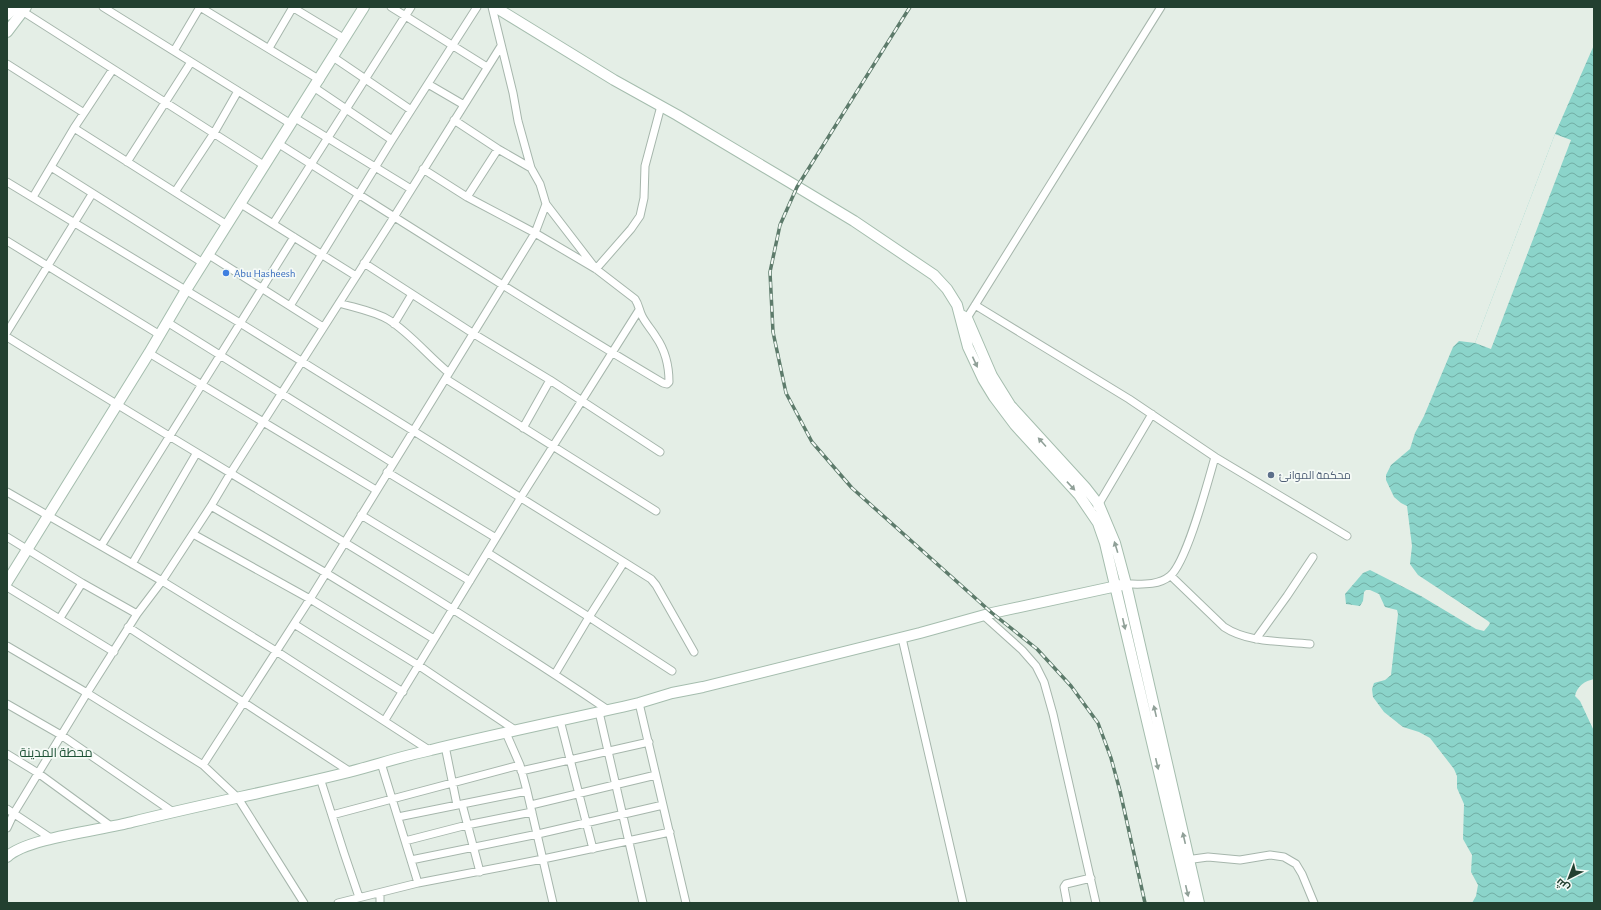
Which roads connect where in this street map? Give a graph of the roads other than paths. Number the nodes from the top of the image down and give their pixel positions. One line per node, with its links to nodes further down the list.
1 (103, 7): 18 (street)
2 (200, 7): 17 (street); 18 (street)
3 (292, 7): 14 (street); 17 (street)
4 (364, 7): 14 (street)
5 (392, 7): 12 (street)
6 (411, 7): 12 (street)
7 (477, 7): 15 (street)
8 (493, 7): 16 (street); 30 (street)
9 (1161, 7): 76 (street)
10 (19, 8): 11 (street); 13 (street); 23 (street)
11 (7, 15)
12 (405, 16): 15 (street); 24 (street)
13 (7, 32)
14 (345, 39): 19 (street)
15 (453, 45): 22 (street); 26 (street)
16 (501, 46): 22 (street); 47 (street)
17 (269, 48): 25 (street)
18 (174, 51): 20 (street)
19 (333, 57): 24 (street); 25 (street)
20 (191, 62): 27 (street); 28 (street)
21 (7, 64): 33 (street)
22 (487, 67): 29 (street)
23 (113, 69): 28 (street); 33 (street)
24 (365, 79): 31 (street); 32 (street)
25 (317, 84): 31 (street); 35 (street)
26 (428, 84): 29 (street); 32 (street)
27 (238, 91): 35 (street); 37 (street)
28 (165, 103): 37 (street); 42 (street)
29 (464, 105): 34 (street)
30 (660, 106): 69 (street); 79 (street)
31 (346, 109): 38 (street); 39 (street)
32 (411, 110): 39 (street)
33 (84, 113): 36 (street)
34 (454, 120): 41 (street); 48 (street)
35 (293, 121): 38 (street); 40 (street)
36 (74, 128): 42 (street); 45 (street)
37 (214, 133): 44 (street); 51 (street)
38 (329, 138): 43 (street); 46 (street)
39 (392, 140): 46 (street)
40 (279, 144): 43 (street); 44 (street)
41 (498, 149): 47 (street); 55 (street)
42 (127, 162): 51 (street)
43 (311, 165): 53 (street); 60 (street)
44 (265, 166): 56 (street)
45 (51, 167): 52 (street); 54 (street)
46 (376, 167): 50 (street); 53 (street)
47 (532, 168): 57 (street)
48 (424, 169): 50 (street); 55 (street)
49 (7, 182): 54 (street)
50 (411, 189): 58 (street)
51 (175, 192): 61 (street)
52 (92, 194): 59 (street); 66 (street)
53 (358, 194): 58 (street); 65 (street)
54 (33, 197): 59 (street)
55 (467, 197): 62 (street)
56 (241, 204): 60 (street); 61 (street)
57 (546, 204): 62 (street); 69 (street)
58 (394, 217): 67 (street); 71 (street)
59 (74, 222): 68 (street); 73 (street)
60 (273, 224): 63 (street)
61 (228, 225): 66 (street)
62 (535, 233): 69 (street); 71 (street)
63 (294, 238): 65 (street); 72 (street)
64 (7, 241): 68 (street)
65 (322, 255): 70 (street); 77 (street)
66 (206, 259): 72 (street); 73 (street)
67 (364, 263): 70 (street); 74 (street)
68 (48, 266): 84 (street); 86 (street)
69 (596, 268): 78 (street)
70 (356, 276): 75 (street)
71 (502, 285): 85 (street); 89 (street)
72 (262, 288): 77 (street); 81 (street)
73 (186, 290): 80 (street); 81 (street)
74 (412, 294): 82 (street); 85 (street)
75 (339, 302): 82 (street); 83 (street)
76 (975, 305): 79 (street); 98 (street)
77 (290, 306): 83 (street)
78 (639, 310): 89 (street); 89 (street)
79 (964, 317): 113 (street, one-way to 79); 116 (street, one-way to 116)
80 (167, 322): 86 (street); 90 (street)
81 (240, 323): 90 (street); 91 (street)
82 (394, 324): 92 (street)
83 (324, 327): 91 (street)
84 (7, 332)
85 (474, 334): 92 (street); 93 (street)
86 (160, 335): 88 (street)
87 (7, 337): 97 (street)
88 (149, 352): 94 (street); 97 (street)
89 (611, 352): 96 (street)
90 (220, 356): 94 (street); 95 (street)
91 (301, 362): 95 (street); 101 (street)
92 (448, 376): 100 (street); 101 (street)
93 (550, 380): 96 (street); 100 (street)
94 (202, 384): 99 (street); 102 (street)
95 (281, 394): 99 (street); 107 (street)
96 (582, 400): 103 (street); 104 (street)
97 (116, 405): 102 (street); 118 (street)
98 (1152, 414): 106 (street); 113 (street)
99 (264, 422): 109 (street); 110 (street)
100 (523, 428): 103 (street)
101 (412, 431): 107 (street); 112 (street)
102 (169, 437): 105 (street); 124 (street)
103 (553, 446): 112 (street); 115 (street)
104 (660, 452)
105 (196, 454): 109 (street); 129 (street)
106 (1215, 457): 121 (street); 131 (street)
107 (393, 463): 108 (street)
108 (387, 472): 110 (street); 122 (street)
109 (230, 474): 114 (street); 123 (street)
110 (376, 490): 117 (street)
111 (7, 492): 118 (street)
112 (521, 497): 122 (street); 128 (street)
113 (1099, 505): 116 (street); 136 (street, one-way to 113)
114 (211, 506): 119 (street); 130 (street)
115 (656, 511)
116 (1092, 514): 137 (street)
117 (361, 515): 123 (street); 133 (street)
118 (48, 516): 124 (street); 125 (street)
119 (193, 534): 132 (street); 139 (street)
120 (7, 536): 125 (street)
121 (1347, 536)
122 (496, 538): 126 (street)
123 (344, 543): 130 (street); 140 (street)
124 (101, 546): 129 (street)
125 (27, 549): 134 (street); 135 (street)
126 (488, 553): 133 (street); 143 (street)
127 (1313, 557): 148 (street)
128 (624, 562): 143 (street); 154 (street)
129 (132, 564): 132 (street)
130 (326, 573): 139 (street); 149 (street)
131 (1171, 576): 136 (street); 148 (street)
132 (162, 581): 141 (street); 152 (street)
133 (470, 581): 140 (street)
134 (7, 582)
135 (82, 583): 141 (street); 144 (street)
136 (1126, 584): 137 (street); 210 (street, one-way to 136)
137 (1115, 586): 142 (street); 210 (street, one-way to 210)
138 (7, 587): 144 (street)
139 (310, 599): 145 (street); 155 (street)
140 (452, 609): 149 (street); 157 (street)
141 (137, 614): 146 (street)
142 (983, 616): 147 (street); 212 (street)
143 (590, 617): 156 (street); 157 (street)
144 (60, 618): 153 (street)
145 (294, 624): 152 (street); 158 (street)
146 (128, 627): 153 (street); 160 (street)
147 (902, 638): 161 (street); 216 (street)
148 (1256, 638): 150 (street)
149 (434, 639): 155 (street)
150 (1310, 644)
151 (7, 646): 159 (street)
152 (276, 651): 160 (street); 164 (street)
153 (114, 652): 159 (street)
154 (694, 652)
155 (418, 665): 158 (street); 166 (street)
156 (672, 671)
157 (554, 674): 163 (street)
158 (403, 692): 164 (street)
159 (87, 694): 167 (street); 175 (street)
160 (244, 702): 175 (street); 177 (street)
161 (639, 703): 163 (street); 168 (street)
162 (7, 704): 167 (street)
163 (604, 711): 165 (street); 171 (street)
164 (385, 720): 170 (street)
165 (560, 720): 166 (street); 173 (street)
166 (510, 731): 169 (street); 176 (street)
167 (61, 735): 178 (street); 191 (street)
168 (649, 742): 171 (street); 179 (street)
169 (445, 746): 170 (street); 181 (street)
170 (429, 750): 174 (street)
171 (608, 751): 173 (street); 182 (street)
172 (7, 754): 178 (street)
173 (569, 760): 176 (street); 184 (street)
174 (381, 763): 177 (street); 186 (street)
175 (203, 766): 185 (street)
176 (521, 768): 181 (street); 183 (street)
177 (350, 772): 180 (street)
178 (38, 773): 192 (street); 198 (street)
179 (656, 775): 182 (street); 188 (street)
180 (320, 778): 185 (street); 193 (street)
181 (453, 782): 186 (street); 187 (street)
182 (616, 785): 184 (street); 194 (street)
183 (527, 791): 187 (street); 189 (street)
184 (579, 794): 189 (street); 196 (street)
185 (238, 798): 191 (street); 217 (street)
186 (392, 798): 193 (street); 195 (street)
187 (459, 805): 195 (street); 197 (street)
188 (663, 805): 194 (street); 200 (street)
189 (531, 808): 197 (street); 201 (street)
190 (7, 809): 192 (street)
191 (173, 812): 198 (street)
192 (14, 813): 199 (street); 202 (street)
193 (332, 815): 215 (street)
194 (622, 815): 196 (street); 204 (street)
195 (398, 817): 203 (street)
196 (587, 823): 201 (street); 206 (street)
197 (467, 825): 203 (street); 205 (street)
198 (112, 827): 202 (street)
199 (7, 828)
200 (670, 832): 204 (street); 222 (street)
201 (538, 834): 205 (street); 208 (street)
202 (52, 839): 207 (street)
203 (405, 841): 209 (street)
204 (628, 841): 206 (street); 221 (street)
205 (474, 848): 209 (street); 211 (street)
206 (593, 849): 208 (street)
207 (8, 854)
208 (543, 859): 211 (street); 220 (street)
209 (411, 860): 213 (street)
210 (1184, 860): 226 (street, one-way to 226); 227 (street); 228 (street)
211 (480, 872): 213 (street)
212 (1091, 878): 224 (street); 225 (street)
213 (418, 883): 214 (street)
214 (380, 894): 215 (street); 219 (street)
215 (359, 897): 218 (street)
216 (963, 901): 223 (street)
217 (304, 903)
218 (338, 903)
219 (380, 903)
220 (553, 903)
221 (643, 903)
222 (686, 903)
223 (970, 903)
224 (1067, 903)
225 (1096, 903)
226 (1190, 903)
227 (1199, 903)
228 (1314, 903)

